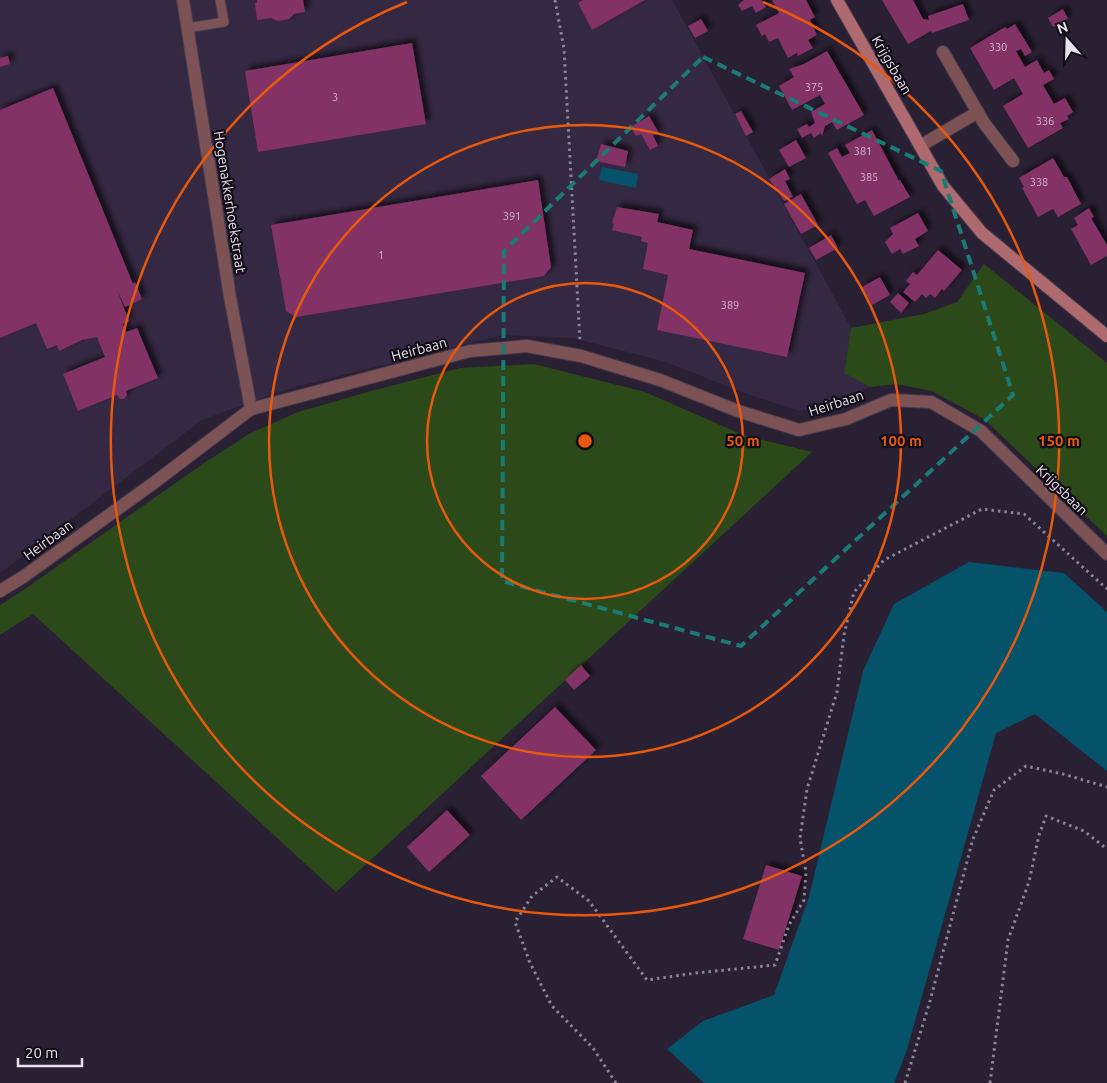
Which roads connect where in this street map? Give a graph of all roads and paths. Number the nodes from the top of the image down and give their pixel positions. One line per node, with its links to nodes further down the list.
1 (183, 0): 5 (street, Hogenakkerhoekstraat)
2 (220, 0): 5 (lane)
3 (555, 0): 11 (path)
4 (837, 0): 8 (main road, Krijgsbaan)
5 (187, 28): 13 (street, Hogenakkerhoekstraat)
6 (943, 52): 7 (street)
7 (978, 112): 8 (street); 9 (street)
8 (920, 146): 10 (main road, Krijgsbaan)
9 (1013, 161)
10 (1107, 336)
11 (581, 356): 12 (street, Heirbaan); 13 (street, Heirbaan)
12 (891, 400): 14 (street, Krijgsbaan)
13 (251, 409): 16 (street, Heirbaan)
14 (1107, 554)
15 (1107, 589): 19 (path)
16 (0, 591)
17 (1107, 788): 20 (path)
18 (1107, 849): 21 (path)
19 (616, 1083)
20 (905, 1083)
21 (990, 1083)

